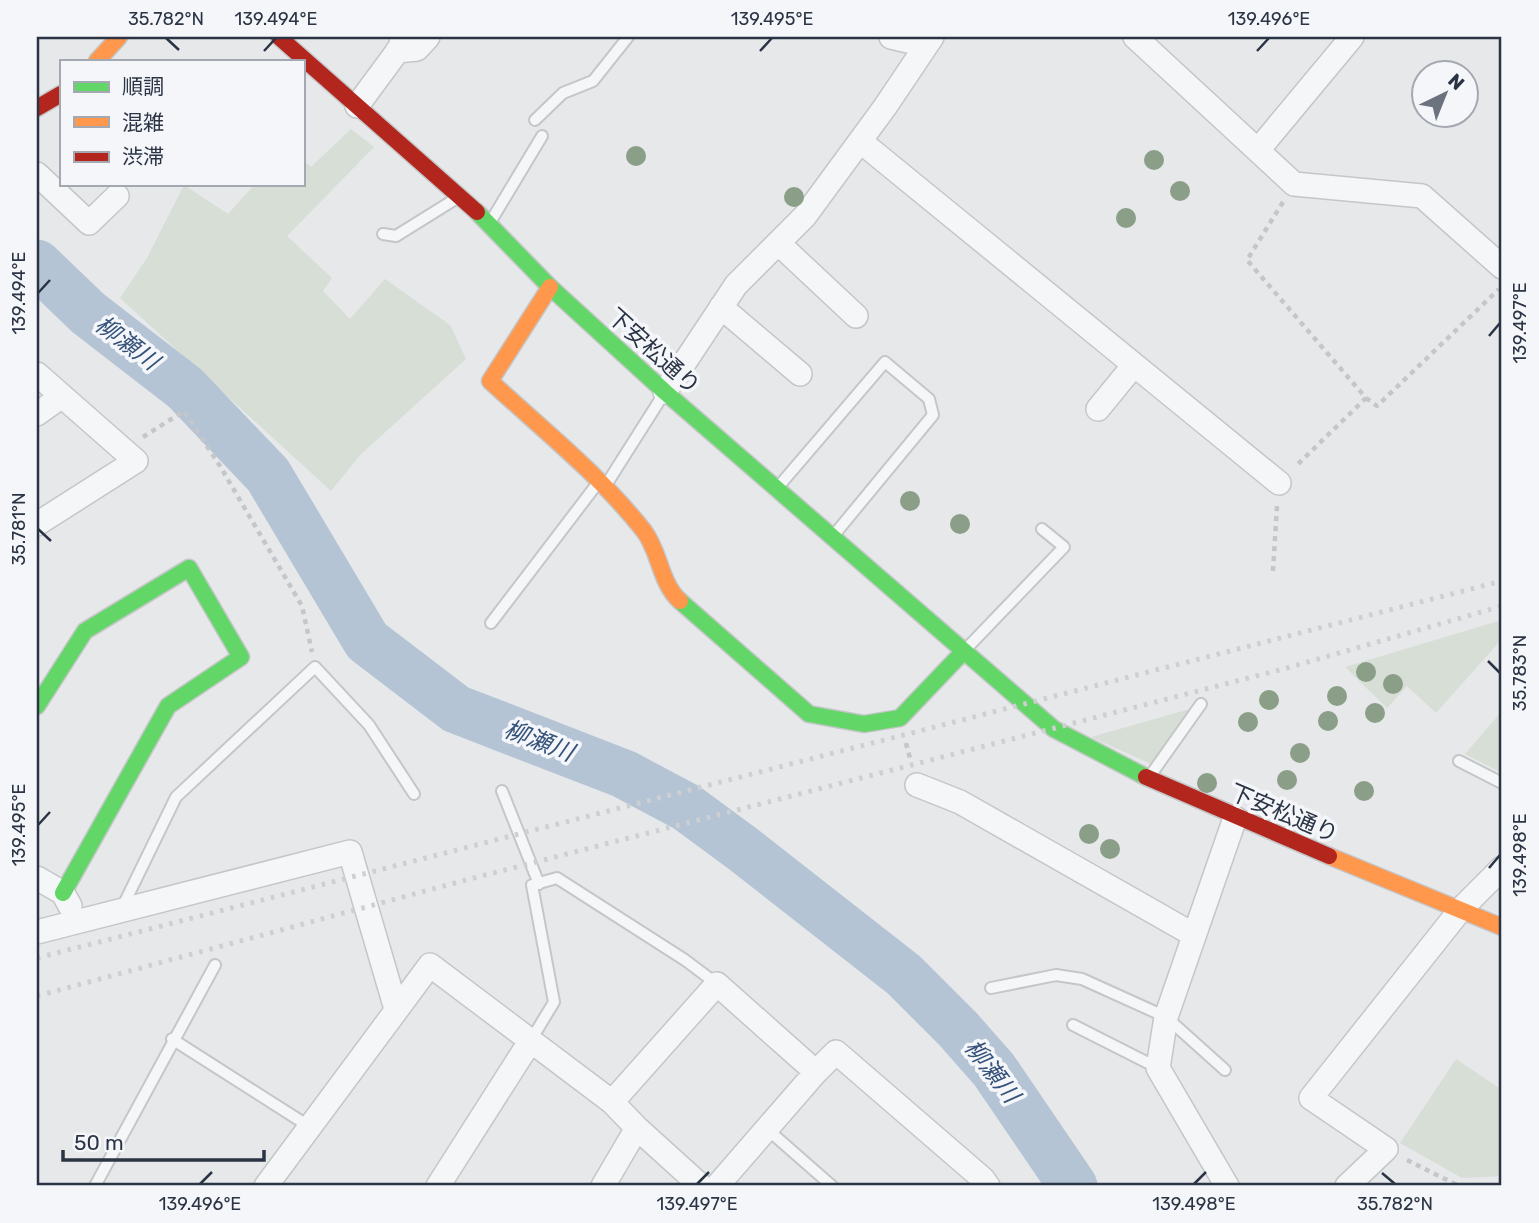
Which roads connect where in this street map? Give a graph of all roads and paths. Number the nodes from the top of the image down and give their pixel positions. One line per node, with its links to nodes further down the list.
1 (119, 37): 10 (street)
2 (279, 37): 12 (street, 下安松通り)
3 (428, 37): 9 (street)
4 (628, 37): 14 (lane)
5 (891, 37): 8 (street)
6 (1135, 37): 17 (street)
7 (1352, 37): 17 (street)
8 (928, 41): 16 (street)
9 (399, 44): 12 (street)
10 (98, 60)
11 (60, 95): 13 (street)
12 (357, 106): 21 (street, 下安松通り)
13 (37, 108)
14 (535, 120)
15 (542, 136): 22 (lane)
16 (860, 141): 24 (street); 30 (street)
17 (1258, 150): 19 (street)
18 (37, 174): 20 (street)
19 (1294, 184): 25 (street); 35 (path)
20 (117, 196)
21 (459, 196): 22 (street, 下安松通り); 23 (lane)
22 (490, 223): 27 (street, 下安松通り)
23 (383, 234)
24 (778, 243): 28 (street); 29 (street)
25 (1502, 267)
26 (1502, 286): 35 (path)
27 (550, 287): 33 (street, 下安松通り); 40 (street)
28 (721, 307): 32 (street); 33 (street)
29 (856, 316)
30 (1133, 365): 36 (street); 39 (street)
31 (37, 374): 34 (street)
32 (800, 374)
33 (665, 392): 40 (lane); 41 (street, 下安松通り)
34 (62, 396): 37 (street); 38 (street)
35 (1366, 398): 39 (path)
36 (1098, 409)
37 (37, 414)
38 (123, 450): 42 (street); 48 (path)
39 (1279, 484): 45 (path)
40 (602, 485): 46 (lane); 51 (street)
41 (777, 488): 44 (street, 下安松通り); 44 (lane)
42 (37, 524)
43 (1042, 529): 47 (lane)
44 (833, 536): 47 (street, 下安松通り)
45 (1273, 571)
46 (491, 623)
47 (964, 651): 51 (street); 53 (street, 下安松通り)
48 (315, 667): 57 (lane); 64 (lane)
49 (1202, 704): 53 (lane)
50 (37, 706): 62 (street)
51 (900, 718): 55 (path)
52 (1459, 761): 54 (lane)
53 (1149, 779): 58 (street, 下安松通り)
54 (1502, 783)
55 (917, 785): 68 (street)
56 (502, 791): 61 (lane)
57 (414, 794)
58 (1235, 818): 63 (street, 下安松通り); 68 (street)
59 (1502, 868): 63 (street)
60 (37, 878): 62 (street)
61 (539, 884): 70 (lane); 76 (lane)
62 (63, 893): 65 (street)
63 (1461, 909): 66 (street, 下安松通り); 84 (street)
64 (121, 910): 65 (street); 72 (street)
65 (78, 922): 67 (street)
66 (1502, 927)
67 (37, 932)
68 (1194, 935): 73 (street)
69 (215, 965): 75 (lane)
70 (717, 984): 79 (street); 80 (street)
71 (991, 988): 73 (lane)
72 (396, 1009): 76 (street); 81 (street)
73 (1166, 1017): 77 (street); 78 (lane)
74 (1073, 1025): 77 (lane)
75 (172, 1039): 81 (lane); 85 (lane)
76 (531, 1040): 80 (street); 87 (street)
77 (1158, 1068): 93 (street)
78 (1225, 1070)
79 (816, 1072): 83 (street); 92 (street)
80 (611, 1102): 82 (street)
81 (310, 1127): 86 (street)
82 (637, 1128): 88 (street); 89 (street)
83 (767, 1129): 90 (street); 91 (lane)
84 (1386, 1149): 94 (street); 95 (path)
85 (95, 1186)
86 (266, 1186)
87 (438, 1186)
88 (603, 1186)
89 (701, 1186)
90 (717, 1186)
91 (832, 1186)
92 (988, 1186)
93 (1227, 1186)
94 (1347, 1186)
95 (1459, 1186)

